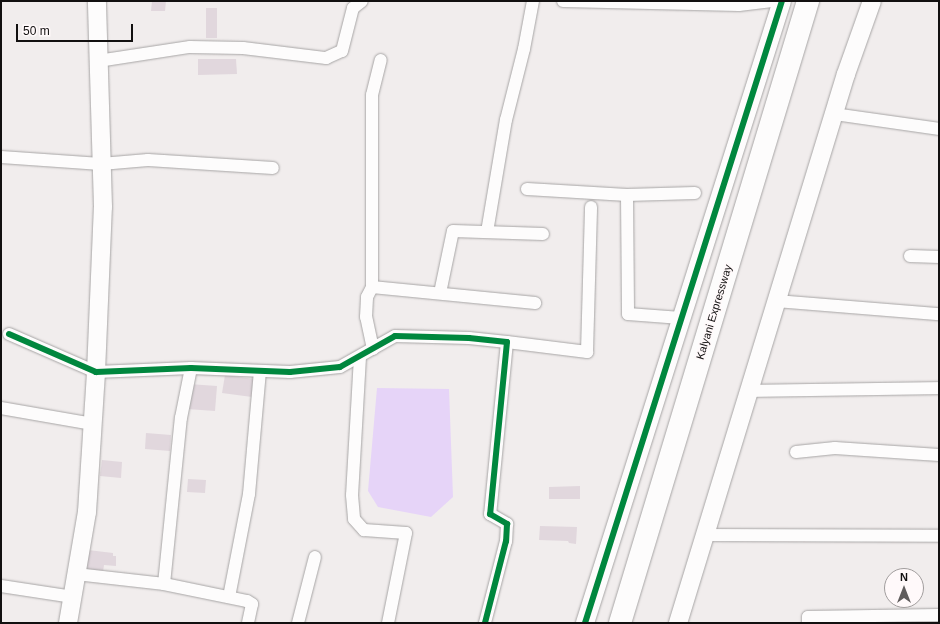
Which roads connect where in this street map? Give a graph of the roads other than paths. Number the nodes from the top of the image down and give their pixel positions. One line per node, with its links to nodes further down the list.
1 (97, 1): 13 (street)
2 (362, 1): 13 (street)
3 (533, 1): 23 (street)
4 (563, 1): 9 (street)
5 (770, 1): 11 (street)
6 (782, 1): 32 (street)
7 (808, 1): 61 (highway, Kalyani Expressway)
8 (872, 1): 14 (street)
9 (589, 2): 10 (street)
10 (652, 2): 11 (street)
11 (716, 3)
12 (381, 60): 27 (street)
13 (98, 61): 17 (street)
14 (834, 114): 15 (street); 29 (street)
15 (939, 129)
16 (1, 156): 17 (street)
17 (101, 164): 18 (street); 39 (street)
18 (273, 168)
19 (527, 189): 21 (street)
20 (695, 194): 21 (street)
21 (627, 195): 32 (street)
22 (591, 208): 34 (street)
23 (487, 232): 24 (street); 28 (street)
24 (543, 234)
25 (910, 256): 26 (street)
26 (939, 257)
27 (372, 287): 28 (street); 35 (street)
28 (440, 293): 30 (street)
29 (776, 301): 31 (street); 41 (street)
30 (535, 303)
31 (939, 314)
32 (681, 318): 60 (street)
33 (9, 334): 39 (street)
34 (507, 342): 35 (street); 59 (street)
35 (373, 349): 36 (street)
36 (360, 357): 38 (street); 58 (street)
37 (191, 368): 38 (street); 39 (street); 50 (street)
38 (260, 371): 53 (street)
39 (96, 372): 43 (street)
40 (939, 388): 41 (street)
41 (750, 391): 46 (street)
42 (1, 408): 43 (street)
43 (93, 424): 49 (street)
44 (796, 452): 45 (street)
45 (939, 455)
46 (705, 535): 47 (street); 62 (street)
47 (939, 536)
48 (315, 557): 57 (street)
49 (76, 574): 50 (street); 52 (street)
50 (164, 584): 53 (street)
51 (1, 586): 52 (street)
52 (73, 597): 55 (street)
53 (229, 597): 56 (street)
54 (939, 615): 63 (street)
55 (68, 623)
56 (248, 623)
57 (298, 623)
58 (388, 623)
59 (486, 623)
60 (585, 623)
61 (620, 623)
62 (678, 623)
63 (808, 623)

